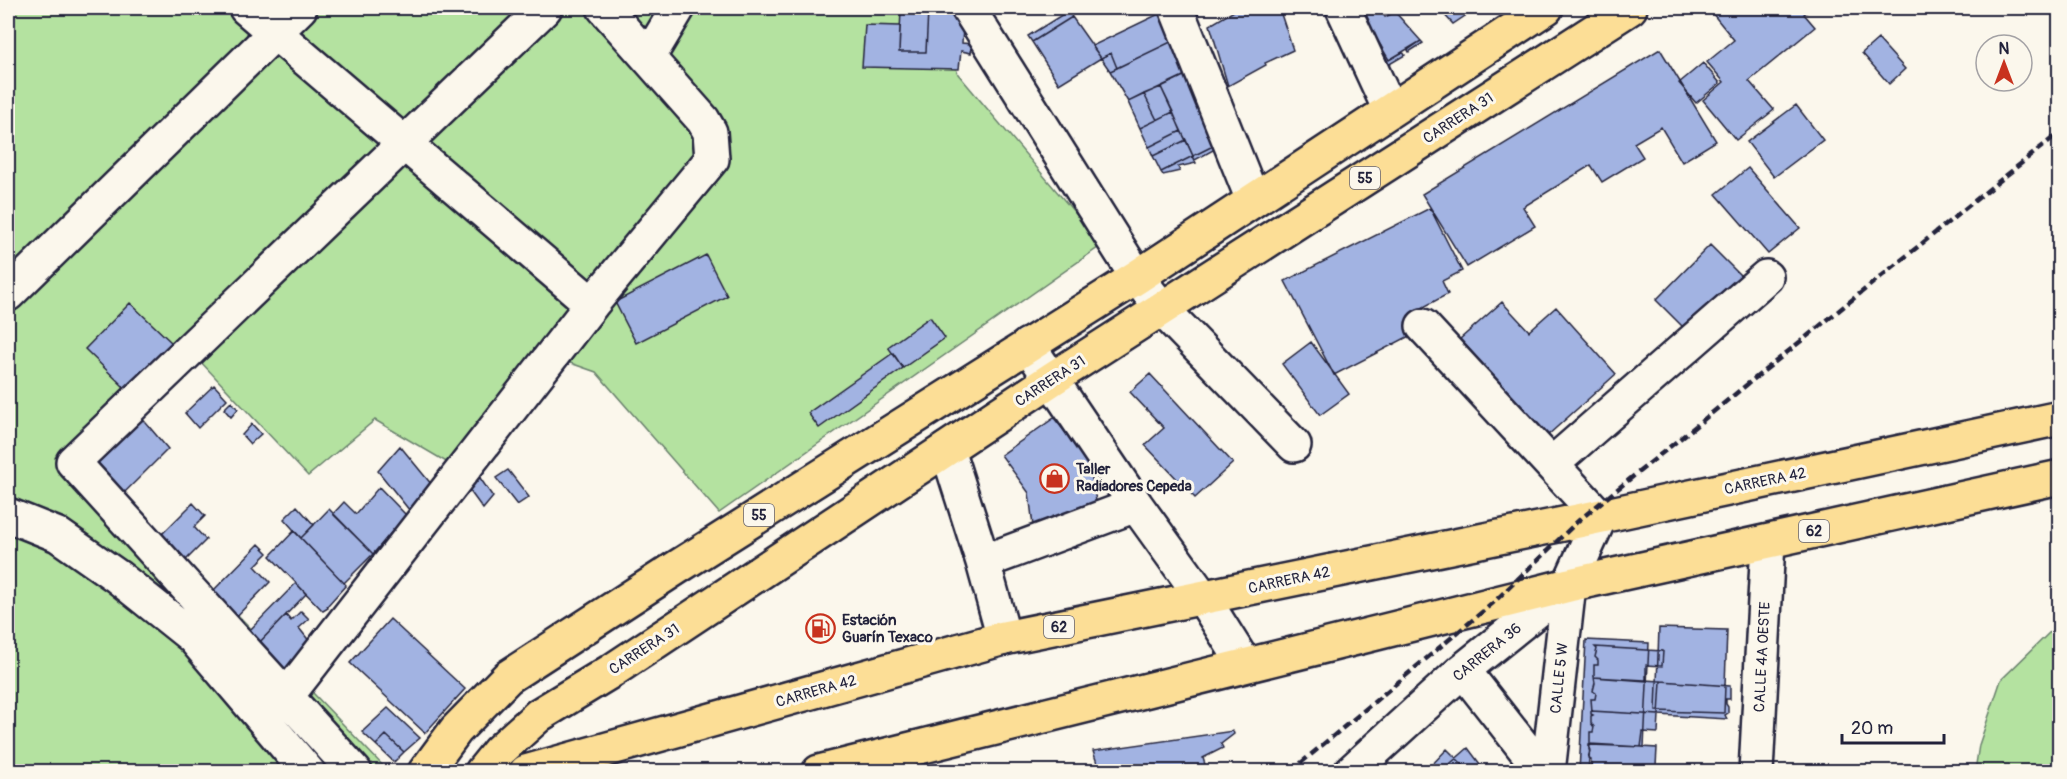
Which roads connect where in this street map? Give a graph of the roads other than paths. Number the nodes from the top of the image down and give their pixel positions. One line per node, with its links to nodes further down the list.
1 (246, 8): 11 (street)
2 (300, 8): 11 (street)
3 (545, 8): 14 (street)
4 (604, 8): 12 (street)
5 (678, 8): 12 (street)
6 (968, 8): 16 (street)
7 (1176, 8): 15 (street)
8 (1343, 8): 13 (street)
9 (1546, 8): 13 (highway, 55)
10 (1630, 8): 20 (highway, CARRERA 31 / 55)
11 (275, 32): 14 (street); 18 (street)
12 (648, 58): 19 (street)
13 (1390, 110): 15 (highway, 55)
14 (404, 142): 19 (street); 41 (street)
15 (1253, 200): 16 (highway, 55)
16 (1137, 277): 20 (street); 21 (highway, 55)
17 (1766, 278): 29 (street)
18 (8, 294)
19 (592, 304): 41 (street)
20 (1162, 309): 24 (highway, CARRERA 31 / 55); 27 (street)
21 (1075, 315): 23 (highway, 55); 24 (highway)
22 (1424, 326): 29 (street)
23 (1028, 345): 25 (street); 44 (highway, 55)
24 (1100, 349): 25 (highway, CARRERA 31 / 55)
25 (1052, 380): 28 (highway, CARRERA 31 / 55); 31 (street)
26 (2060, 418): 33 (highway, CARRERA 42 / 62)
27 (1294, 445)
28 (947, 449): 35 (street); 45 (highway, CARRERA 31 / 55)
29 (1552, 464): 33 (street)
30 (2060, 477): 34 (highway, 62)
31 (1136, 505): 35 (street); 37 (street)
32 (8, 515): 42 (street)
33 (1600, 517): 36 (street, CARRERA 36); 37 (highway, CARRERA 42 / 62)
34 (1768, 542): 36 (highway, 62); 51 (street, CALLE 4A OESTE)
35 (983, 562): 38 (street)
36 (1569, 585): 39 (highway, 62); 40 (street, CARRERA 36); 50 (street, CALLE 5 W)
37 (1203, 598): 38 (highway, CARRERA 42 / 62); 39 (street)
38 (1004, 638): 46 (highway, CARRERA 42 / 62)
39 (1245, 665): 47 (highway, 62)
40 (1463, 670): 48 (street, CARRERA 36); 49 (street)
41 (286, 697): 43 (street)
42 (308, 771)
43 (355, 771)
44 (424, 771)
45 (482, 771)
46 (526, 771)
47 (819, 771)
48 (1351, 771)
49 (1543, 771)
50 (1548, 771)
51 (1756, 771)

